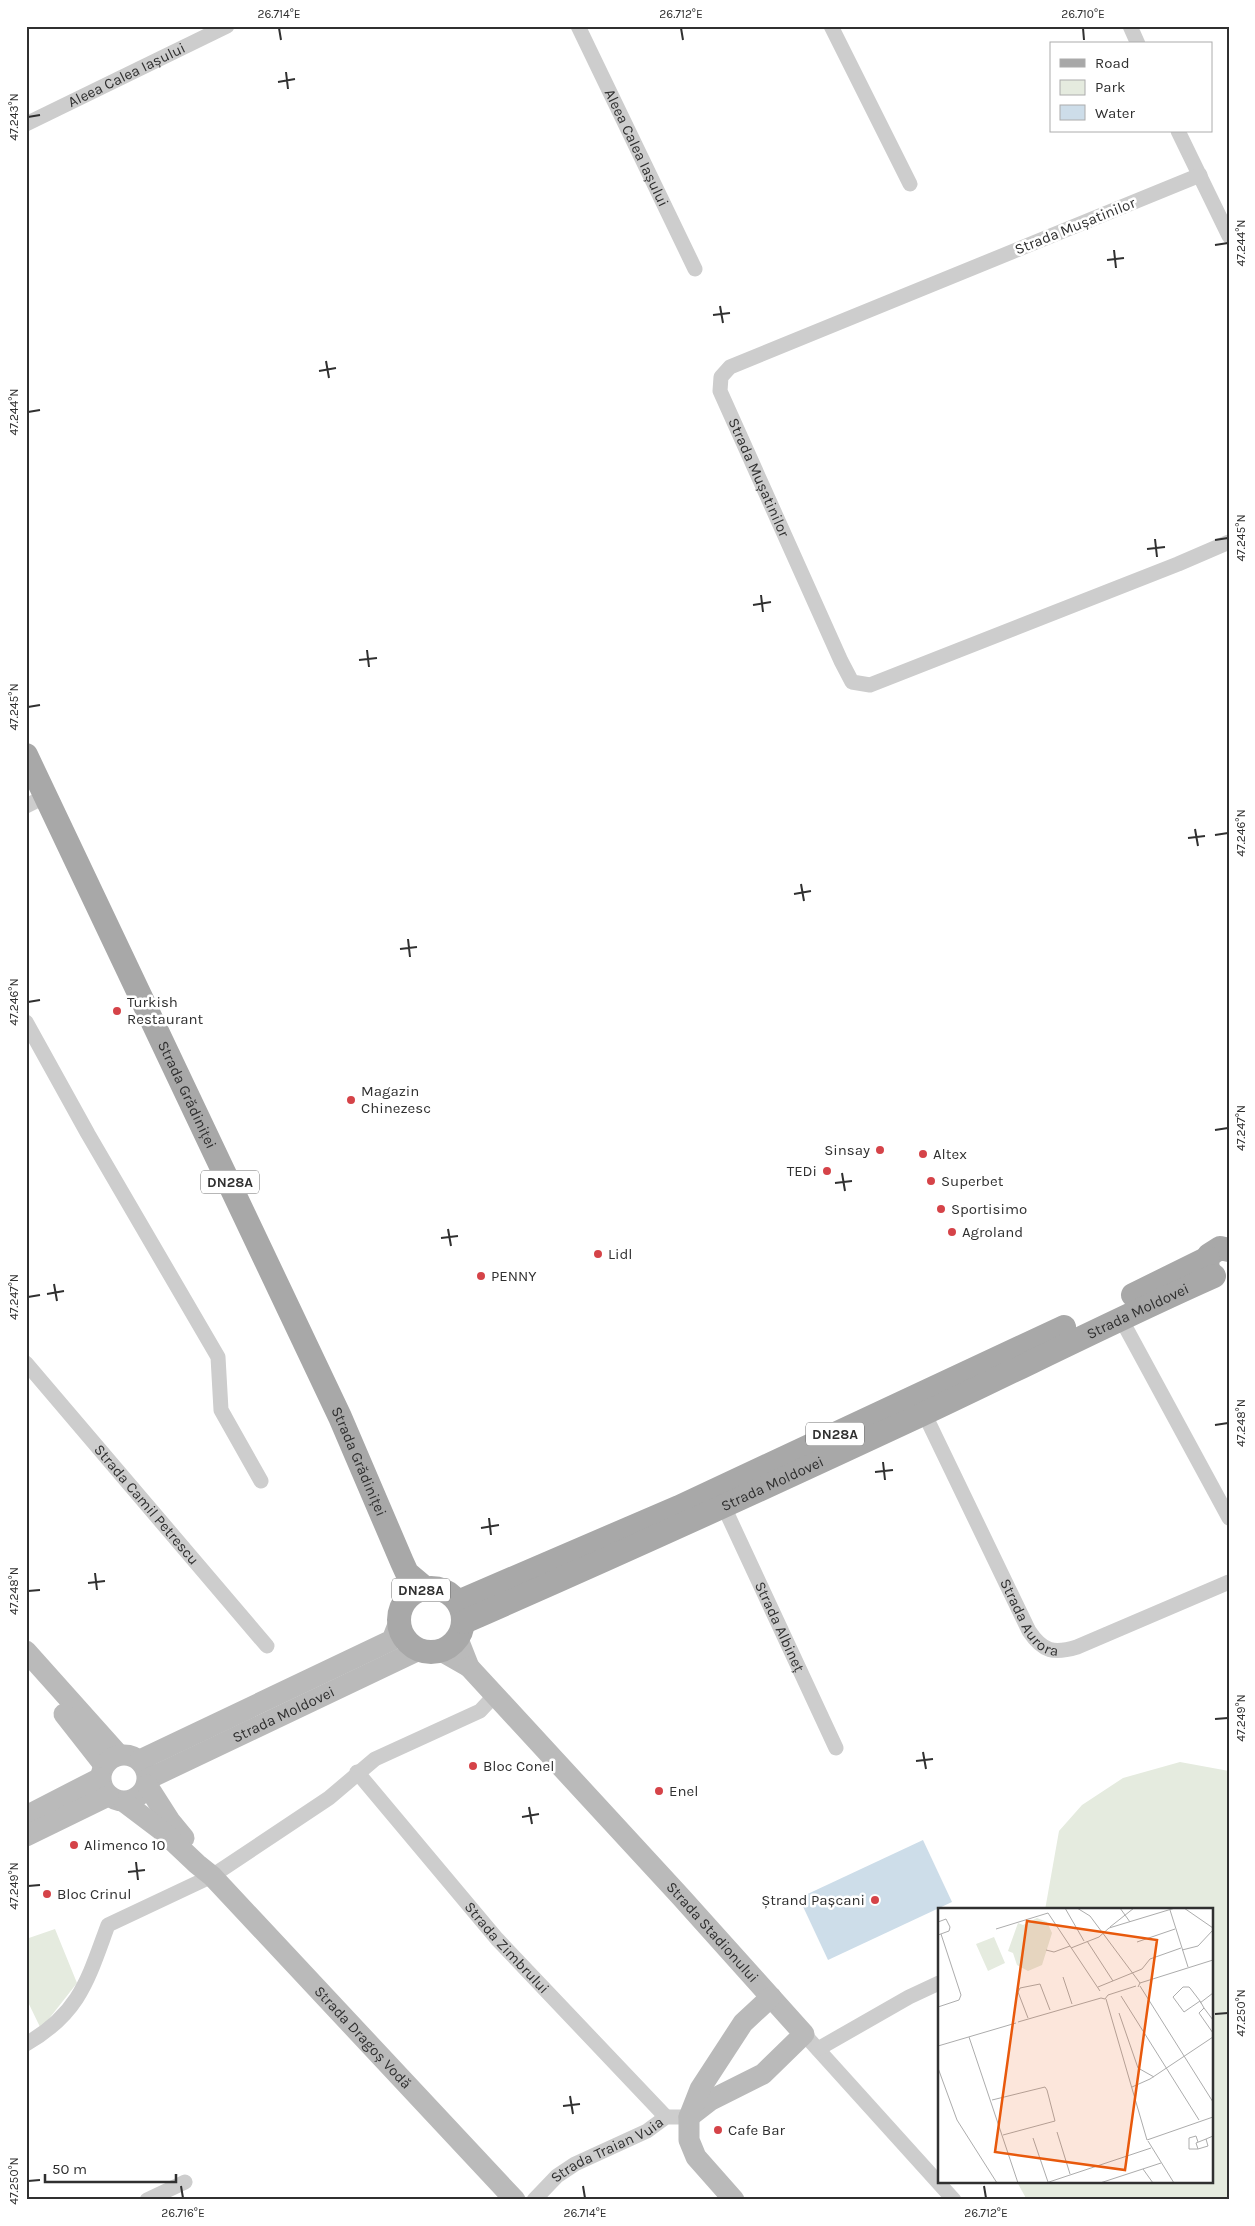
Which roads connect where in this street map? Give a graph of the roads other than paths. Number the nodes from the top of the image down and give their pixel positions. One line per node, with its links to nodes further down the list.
1 (227, 26): 6 (street, Aleea Calea Iașului)
2 (578, 26): 11 (street, Aleea Calea Iașului)
3 (831, 26): 9 (street)
4 (1130, 26): 5 (street)
5 (1137, 42)
6 (26, 124)
7 (1178, 132): 8 (street)
8 (1200, 175): 10 (street); 12 (street, Strada Mușatinilor)
9 (910, 184)
10 (1229, 236)
11 (694, 269)
12 (1229, 542)
13 (26, 754): 14 (main road, Strada Grădiniței / DN28A)
14 (36, 801): 24 (main road, Strada Grădiniței / DN28A)
15 (26, 1022): 20 (street)
16 (1220, 1265): 17 (main road, Strada Moldovei / DN28A); 26 (main road, Strada Moldovei / DN28A)
17 (1120, 1317): 19 (main road, Strada Moldovei / DN28A); 22 (street)
18 (26, 1363): 27 (street, Strada Camil Petrescu)
19 (924, 1413): 21 (main road, Strada Moldovei / DN28A); 23 (street, Strada Aurora)
20 (261, 1481)
21 (724, 1506): 26 (main road, Strada Moldovei / DN28A); 31 (street, Strada Albineț)
22 (1229, 1518)
23 (1229, 1582)
24 (417, 1593): 25 (main road, DN28A); 26 (main road, DN28A)
25 (399, 1622): 26 (main road, DN28A); 33 (main road, Strada Moldovei / DN28A)
26 (448, 1633): 30 (main road, Strada Stadionului); 33 (main road, Strada Moldovei / DN28A)
27 (267, 1646)
28 (26, 1651): 34 (main road)
29 (26, 1667): 34 (main road)
30 (494, 1696): 32 (street); 39 (main road, Strada Stadionului)
31 (836, 1748)
32 (357, 1772): 37 (street); 42 (street, Strada Zimbrului)
33 (145, 1775): 34 (main road, DN28A); 34 (main road); 37 (main road, Strada Dragoș Vodă)
34 (111, 1779): 35 (main road, DN28A); 36 (main road, DN28A); 37 (main road, Strada Dragoș Vodă)
35 (26, 1816)
36 (26, 1836)
37 (212, 1876): 41 (street); 48 (main road, Strada Dragoș Vodă)
38 (938, 1983): 40 (street)
39 (771, 1997): 40 (main road, Strada Stadionului); 43 (main road)
40 (811, 2042): 43 (main road); 45 (street, Strada Stadionului)
41 (26, 2044)
42 (666, 2117): 43 (street, Strada Traian Vuia); 49 (street, Strada Traian Vuia)
43 (689, 2117): 50 (main road)
44 (185, 2182): 47 (street)
45 (938, 2182)
46 (940, 2184): 51 (street, Strada Stadionului)
47 (147, 2200)
48 (515, 2200)
49 (534, 2200)
50 (734, 2200)
51 (954, 2200)

